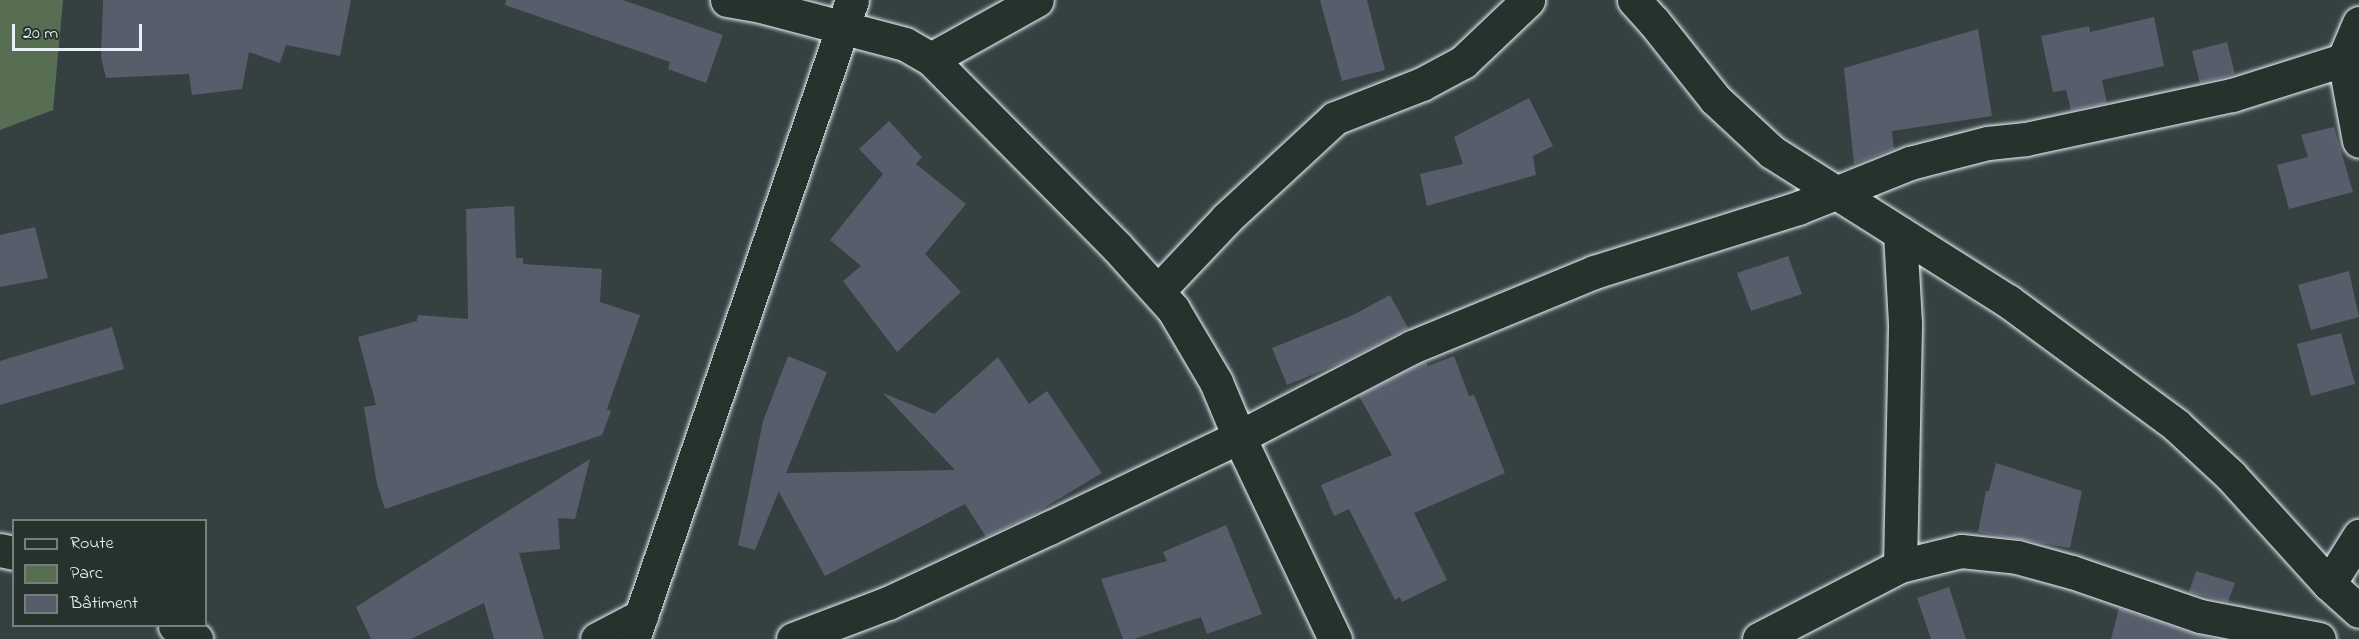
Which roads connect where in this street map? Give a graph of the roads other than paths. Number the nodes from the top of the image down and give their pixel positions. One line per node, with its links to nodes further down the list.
1 (727, 0): 5 (street)
2 (1037, 0): 8 (street)
3 (1528, 0): 12 (street)
4 (1634, 0): 10 (street)
5 (848, 14): 8 (street); 19 (street)
6 (2359, 23): 7 (street)
7 (2352, 57): 9 (street); 10 (street)
8 (931, 58): 12 (street)
9 (2359, 141)
10 (1836, 192): 11 (street); 13 (street)
11 (1900, 233): 15 (street); 16 (street)
12 (1158, 291): 13 (street)
13 (1239, 437): 22 (street); 23 (street)
14 (2359, 536): 16 (street)
15 (1900, 566): 24 (street); 25 (street)
16 (2329, 584): 17 (street)
17 (2359, 611)
18 (177, 627): 20 (street)
19 (637, 628): 21 (street)
20 (196, 639)
21 (597, 639)
22 (793, 639)
23 (1335, 639)
24 (1759, 639)
25 (2319, 639)

